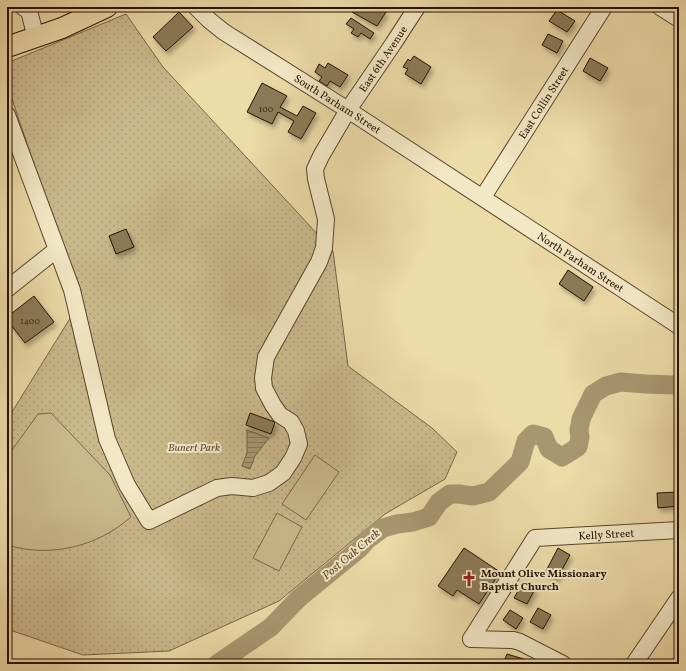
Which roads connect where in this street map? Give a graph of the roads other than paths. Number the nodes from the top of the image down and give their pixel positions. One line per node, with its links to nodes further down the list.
1 (107, 7): 8 (main road)
2 (196, 7): 10 (street, South Parham Street)
3 (417, 7): 10 (street, East 6th Avenue)
4 (604, 7): 12 (street, East Collin Street)
5 (660, 7): 7 (street)
6 (28, 8): 8 (street)
7 (679, 19)
8 (36, 38): 9 (main road)
9 (7, 47)
10 (348, 110): 12 (street, South Parham Street); 13 (street, East 6th Avenue)
11 (7, 115): 13 (street)
12 (483, 198): 15 (street, North Parham Street)
13 (56, 250): 14 (street)
14 (7, 289)
15 (679, 326)
16 (679, 530): 18 (street, Kelly Street)
17 (679, 598): 19 (street)
18 (563, 664)
19 (634, 664)

